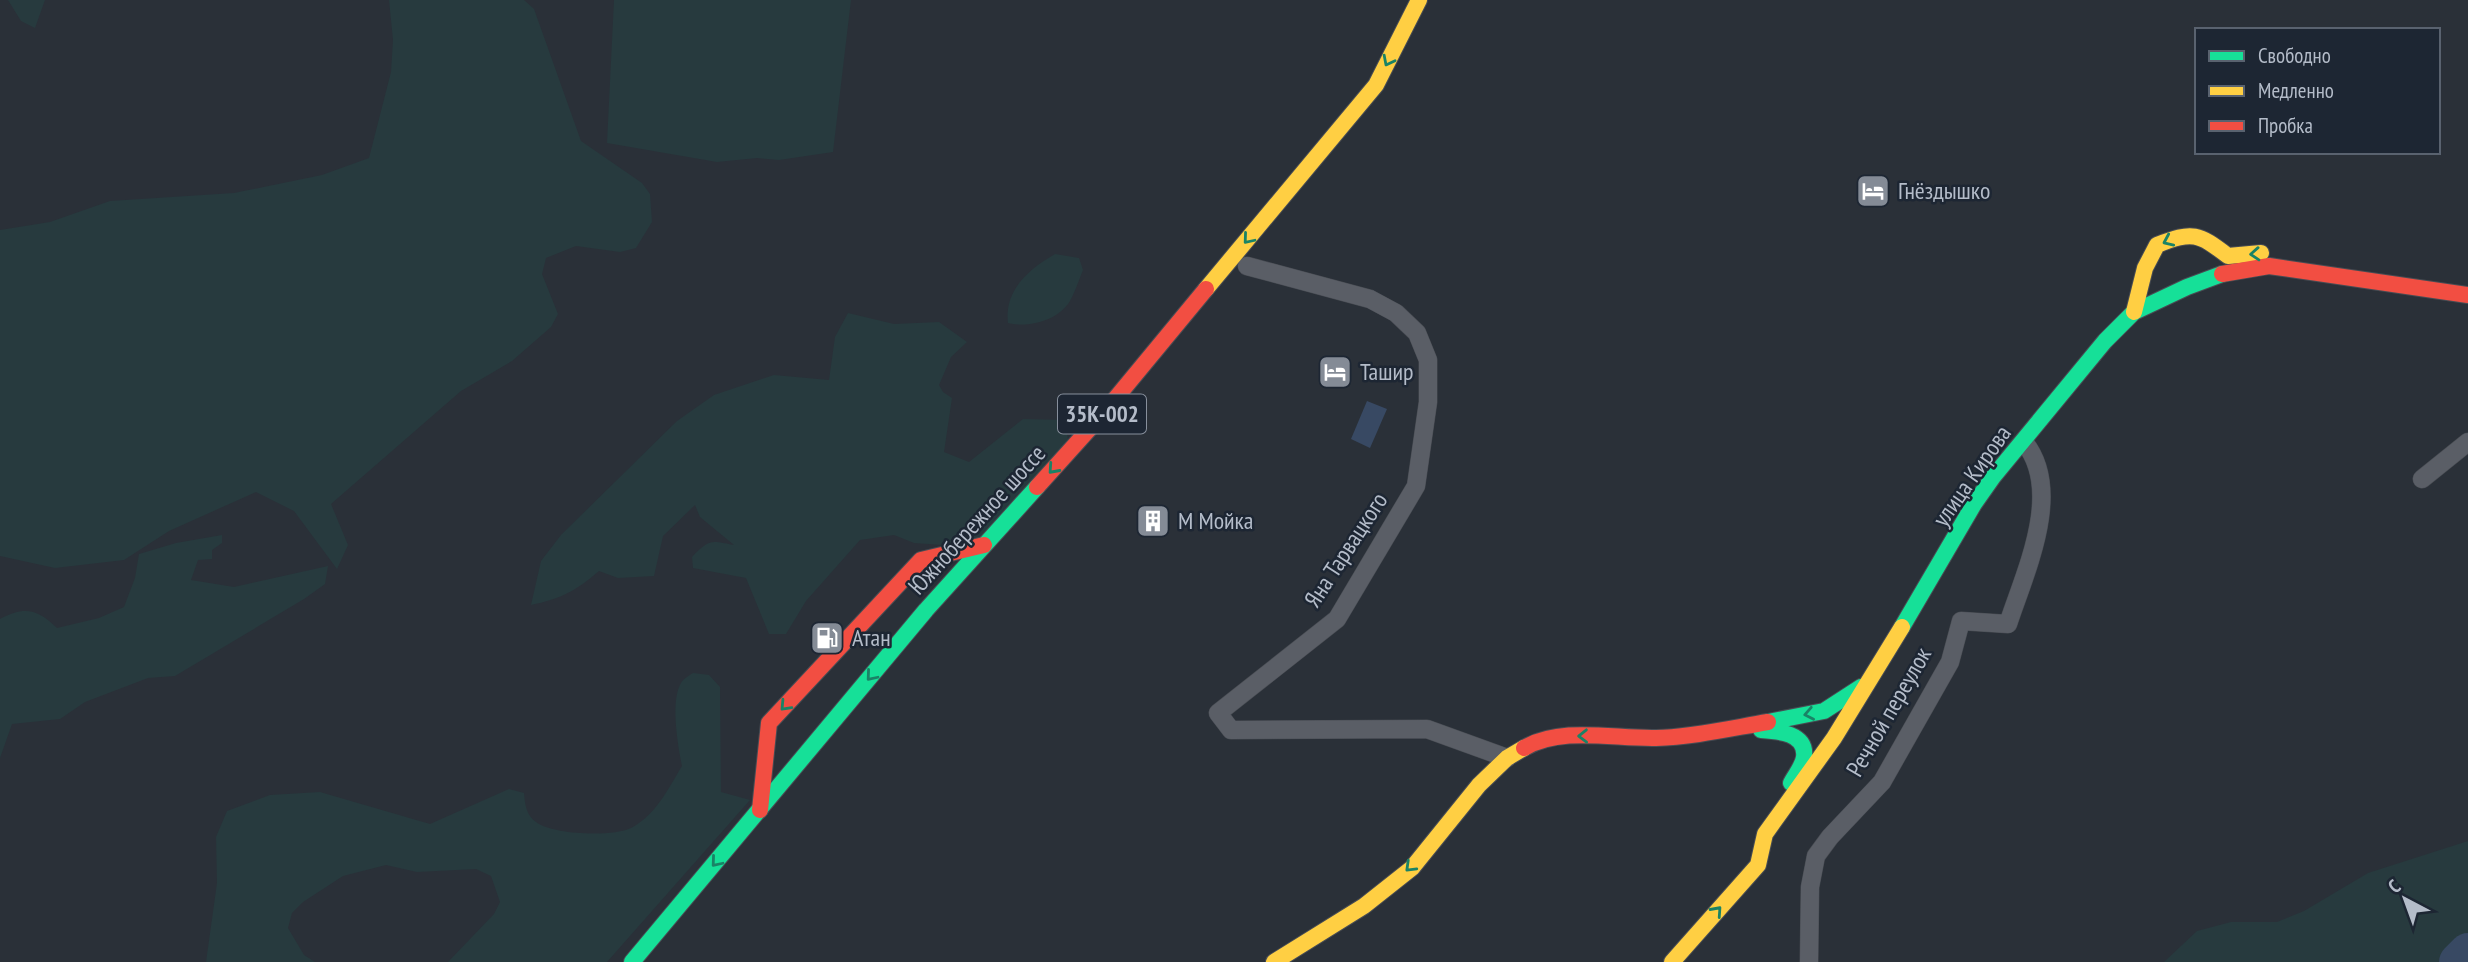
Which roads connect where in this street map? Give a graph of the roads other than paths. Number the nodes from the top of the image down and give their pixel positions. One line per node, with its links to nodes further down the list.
1 (1419, 0): 11 (main road, Южнобережное шоссе / 35К-002, one-way to 11)
2 (2228, 264): 4 (main road, one-way to 2); 5 (main road, улица Кирова); 6 (main road, улица Кирова); 6 (main road, one-way to 6)
3 (1247, 266): 14 (street, Яна Тарвацкого)
4 (2468, 283)
5 (2468, 295)
6 (2134, 312): 7 (main road, улица Кирова)
7 (2024, 442): 12 (main road, улица Кирова); 21 (street, Речной переулок)
8 (2468, 442): 9 (street)
9 (2422, 480)
10 (1062, 483): 18 (main road, Южнобережное шоссе)
11 (984, 545): 15 (main road, Южнобережное шоссе / 35К-002, one-way to 15); 15 (main road, one-way to 15)
12 (1868, 682): 13 (main road, one-way to 13); 16 (main road, улица Кирова)
13 (1733, 728): 14 (main road, one-way to 14); 16 (main road)
14 (1507, 758): 19 (main road, one-way to 19)
15 (760, 810): 17 (main road, Южнобережное шоссе, one-way to 17)
16 (1765, 834): 20 (main road, улица Кирова, one-way to 16)
17 (632, 962)
18 (652, 962)
19 (1274, 962)
20 (1672, 962)
21 (1809, 962)

